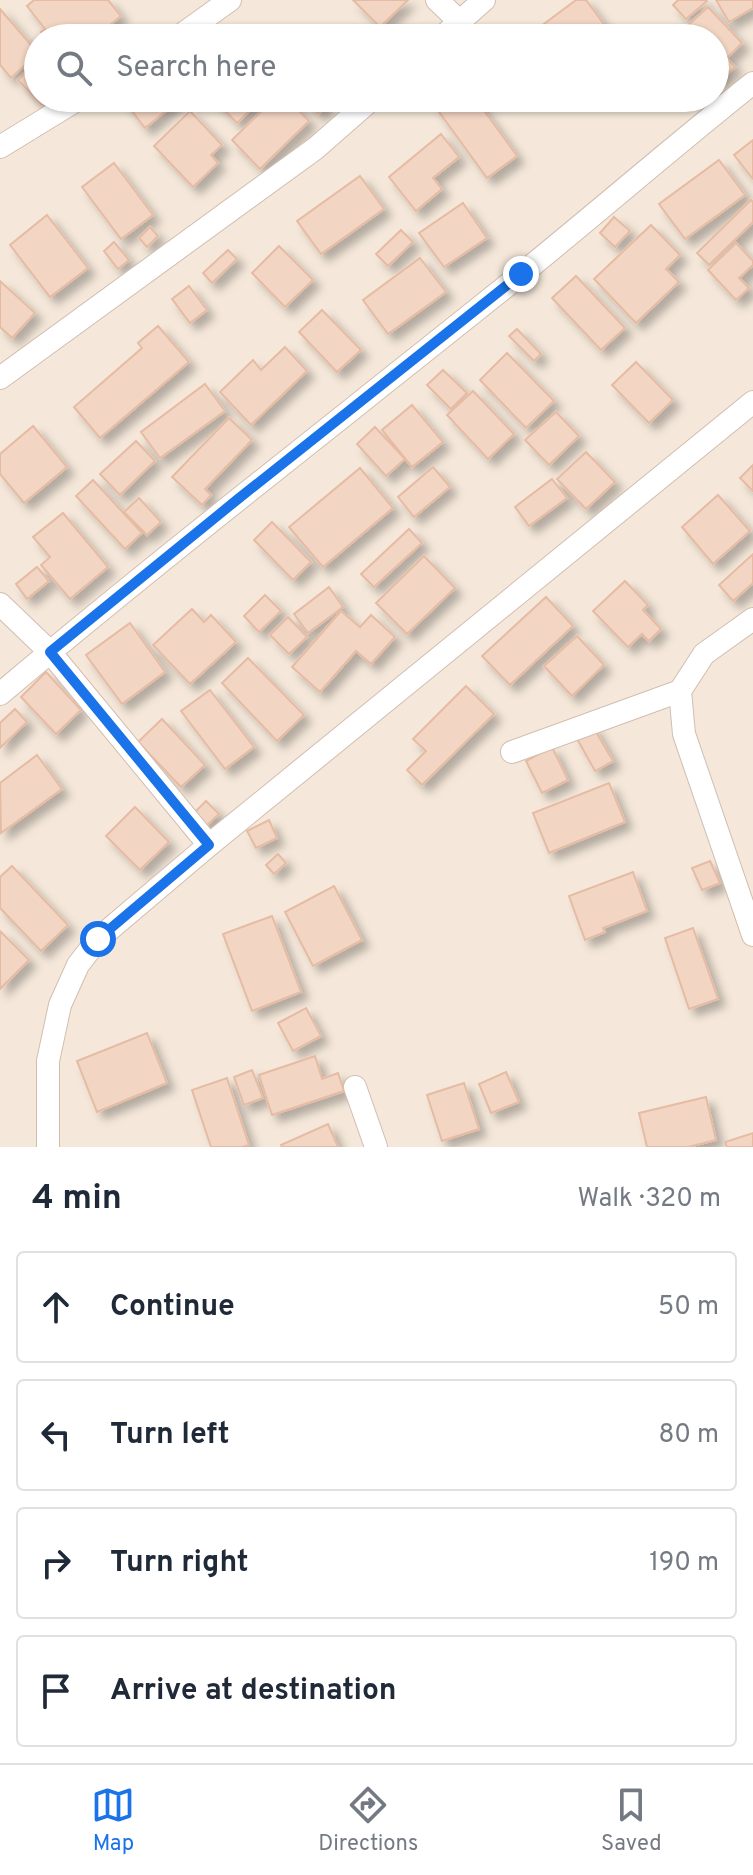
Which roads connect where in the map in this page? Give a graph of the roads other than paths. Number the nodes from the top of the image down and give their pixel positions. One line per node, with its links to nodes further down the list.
1 (230, 0): 5 (street)
2 (437, 0): 4 (street)
3 (484, 0): 4 (street)
4 (459, 21): 6 (street)
5 (197, 24)
6 (456, 24)
7 (753, 83): 8 (street)
8 (729, 102)
9 (57, 112): 12 (street)
10 (357, 112): 13 (street)
11 (717, 112): 17 (street)
12 (0, 147)
13 (0, 378)
14 (753, 402): 21 (street)
15 (0, 604): 17 (street)
16 (753, 619): 18 (street)
17 (50, 652): 19 (street); 21 (street)
18 (680, 691): 20 (street); 22 (street)
19 (0, 694)
20 (512, 752)
21 (209, 845): 24 (street)
22 (753, 935)
23 (355, 1087): 25 (street)
24 (48, 1147)
25 (376, 1147)

